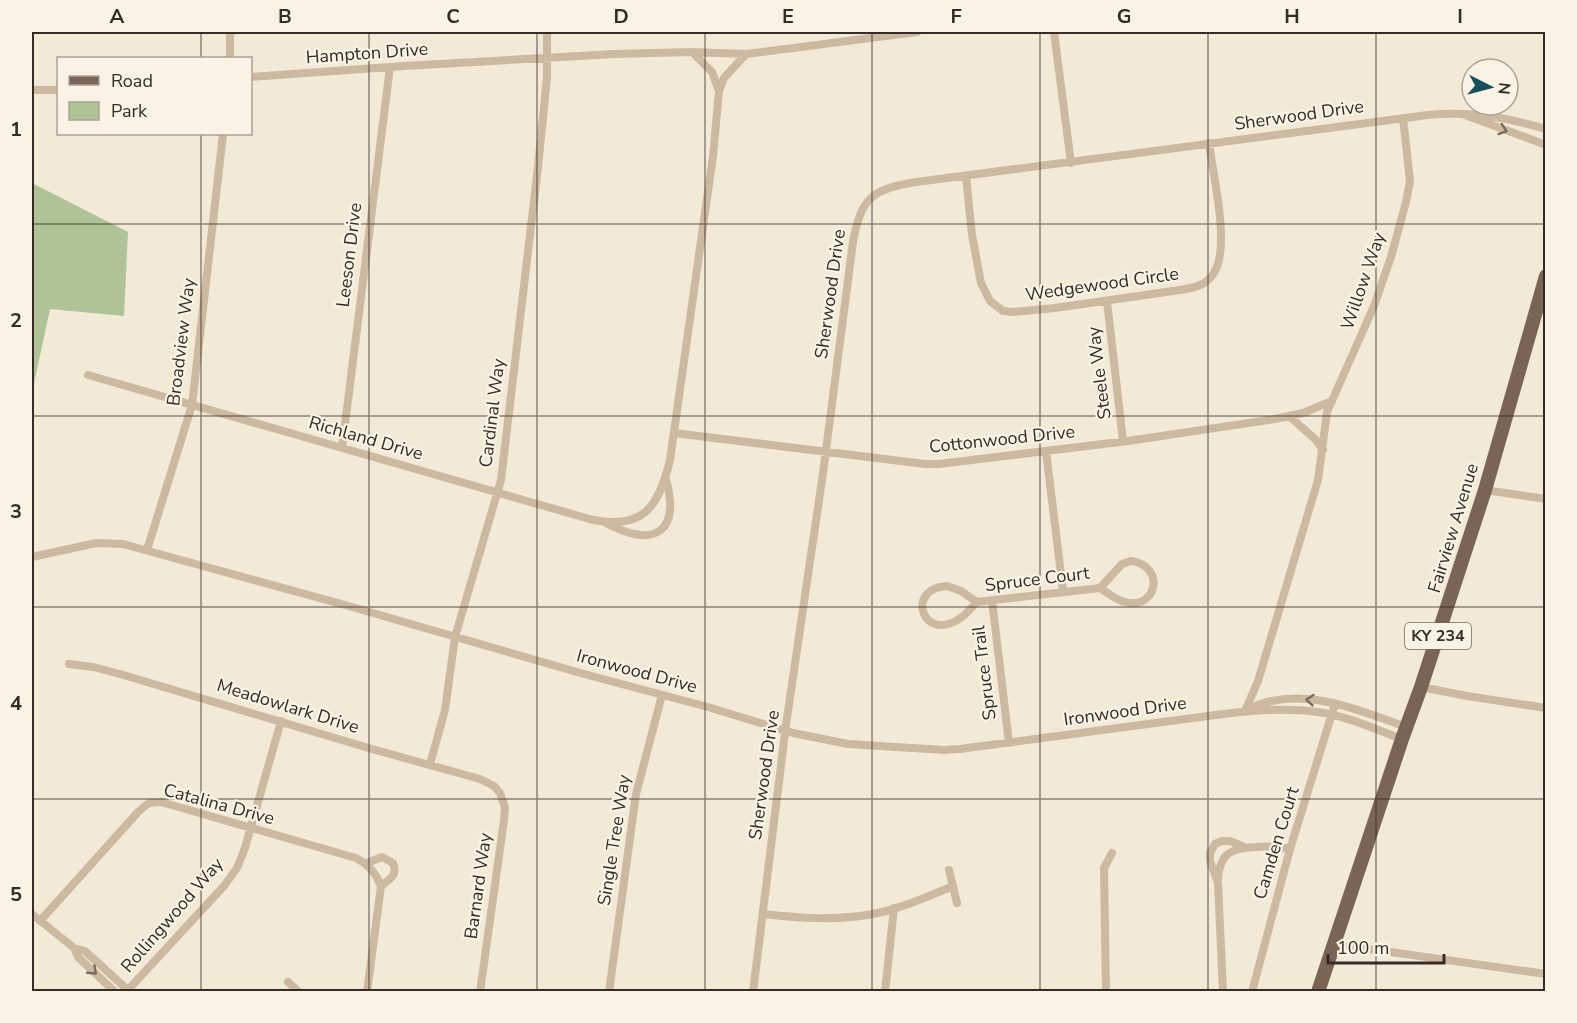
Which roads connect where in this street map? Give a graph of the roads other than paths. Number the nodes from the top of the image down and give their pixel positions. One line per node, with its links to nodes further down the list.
1 (230, 32): 7 (street)
2 (547, 32): 8 (street, Cardinal Way)
3 (917, 32): 6 (street, Hampton Drive)
4 (1054, 32): 22 (street)
5 (692, 52): 6 (street, Hampton Drive); 8 (street, Hampton Drive); 13 (street)
6 (746, 54): 13 (street)
7 (230, 57)
8 (548, 58): 9 (street, Hampton Drive); 39 (street, Cardinal Way)
9 (390, 67): 10 (street, Hampton Drive); 33 (street, Leeson Drive)
10 (252, 77)
11 (32, 90): 12 (street)
12 (57, 90)
13 (719, 91): 31 (street)
14 (1460, 114): 17 (street, Sherwood Drive)
15 (1469, 117): 21 (street, Sherwood Drive, one-way to 21)
16 (1498, 117): 18 (street, Sherwood Drive)
17 (1403, 118): 20 (street, Sherwood Drive); 28 (street, Willow Way)
18 (1545, 129)
19 (223, 135): 29 (street, Broadview Way)
20 (1209, 143): 22 (street, Sherwood Drive); 26 (street, Wedgewood Circle)
21 (1545, 145)
22 (1071, 163): 23 (street, Sherwood Drive)
23 (966, 176): 26 (street, Wedgewood Circle); 36 (street, Sherwood Drive)
24 (1545, 276): 25 (main road, Fairview Avenue / KY 234)
25 (1543, 291): 38 (main road, Fairview Avenue / KY 234)
26 (1107, 301): 32 (street, Steele Way)
27 (88, 375): 29 (street, Richland Drive)
28 (1332, 401): 30 (street, Cottonwood Drive); 34 (street, Willow Way)
29 (192, 405): 33 (street, Richland Drive); 42 (street, Broadview Way)
30 (1289, 416): 32 (street, Cottonwood Drive); 34 (street)
31 (674, 433): 36 (street, Cottonwood Drive); 37 (street)
32 (1123, 441): 35 (street, Cottonwood Drive)
33 (342, 448): 39 (street, Richland Drive)
34 (1323, 450): 54 (street, Willow Way)
35 (1046, 451): 36 (street, Cottonwood Drive); 45 (street)
36 (826, 452): 57 (street, Sherwood Drive)
37 (666, 478): 41 (street, Richland Drive); 41 (street)
38 (1485, 490): 40 (street); 50 (main road, Fairview Avenue / KY 234)
39 (498, 493): 41 (street, Richland Drive); 48 (street, Cardinal Way)
40 (1545, 500)
41 (603, 522)
42 (147, 550): 43 (street, Ironwood Drive); 48 (street, Ironwood Drive)
43 (32, 557)
44 (1100, 588): 44 (street); 45 (street, Spruce Court)
45 (1063, 591): 46 (street, Spruce Court)
46 (992, 600): 47 (street, Spruce Court); 59 (street, Spruce Trail)
47 (976, 602): 47 (street)
48 (455, 637): 51 (street, Ironwood Drive); 60 (street, Cardinal Way)
49 (69, 664): 56 (street, Meadowlark Drive)
50 (1421, 687): 53 (street); 58 (main road, Fairview Avenue / KY 234)
51 (662, 695): 57 (street, Ironwood Drive); 85 (street, Single Tree Way)
52 (1335, 704): 54 (street, Ironwood Drive, one-way to 54); 55 (street, Camden Court); 58 (street, Ironwood Drive)
53 (1545, 708)
54 (1245, 711): 55 (street, Ironwood Drive); 59 (street, Ironwood Drive)
55 (1332, 715): 58 (street, Ironwood Drive); 64 (street, Camden Court)
56 (281, 721): 60 (street, Meadowlark Drive); 62 (street, Rollingwood Way)
57 (786, 731): 59 (street, Ironwood Drive); 74 (street, Sherwood Drive)
58 (1404, 733): 76 (main road, Fairview Avenue / KY 234)
59 (1009, 743)
60 (430, 764): 61 (street, Meadowlark Drive)
61 (495, 788): 84 (street, Barnard Way)
62 (251, 829): 66 (street, Catalina Drive); 75 (street, Catalina Drive); 80 (street, Rollingwood Way)
63 (1244, 847): 64 (street); 68 (street); 68 (street, Camden Court)
64 (1290, 849): 90 (street, Camden Court)
65 (1112, 854): 88 (street)
66 (365, 864): 69 (street); 69 (street)
67 (949, 870): 70 (street)
68 (1218, 883): 89 (street, Camden Court)
69 (381, 886): 83 (street)
70 (951, 887): 71 (street); 72 (street)
71 (957, 903)
72 (894, 908): 74 (street); 87 (street)
73 (32, 914): 75 (street)
74 (763, 914): 86 (street, Sherwood Drive)
75 (40, 921): 77 (street)
76 (1334, 944): 78 (street); 91 (main road, Fairview Avenue / KY 234)
77 (74, 948): 80 (street); 81 (street, one-way to 81)
78 (1545, 974)
79 (288, 982): 82 (street)
80 (128, 991)
81 (115, 992)
82 (299, 992)
83 (367, 992)
84 (480, 992)
85 (609, 992)
86 (753, 992)
87 (885, 992)
88 (1106, 992)
89 (1223, 992)
90 (1252, 992)
91 (1318, 992)

